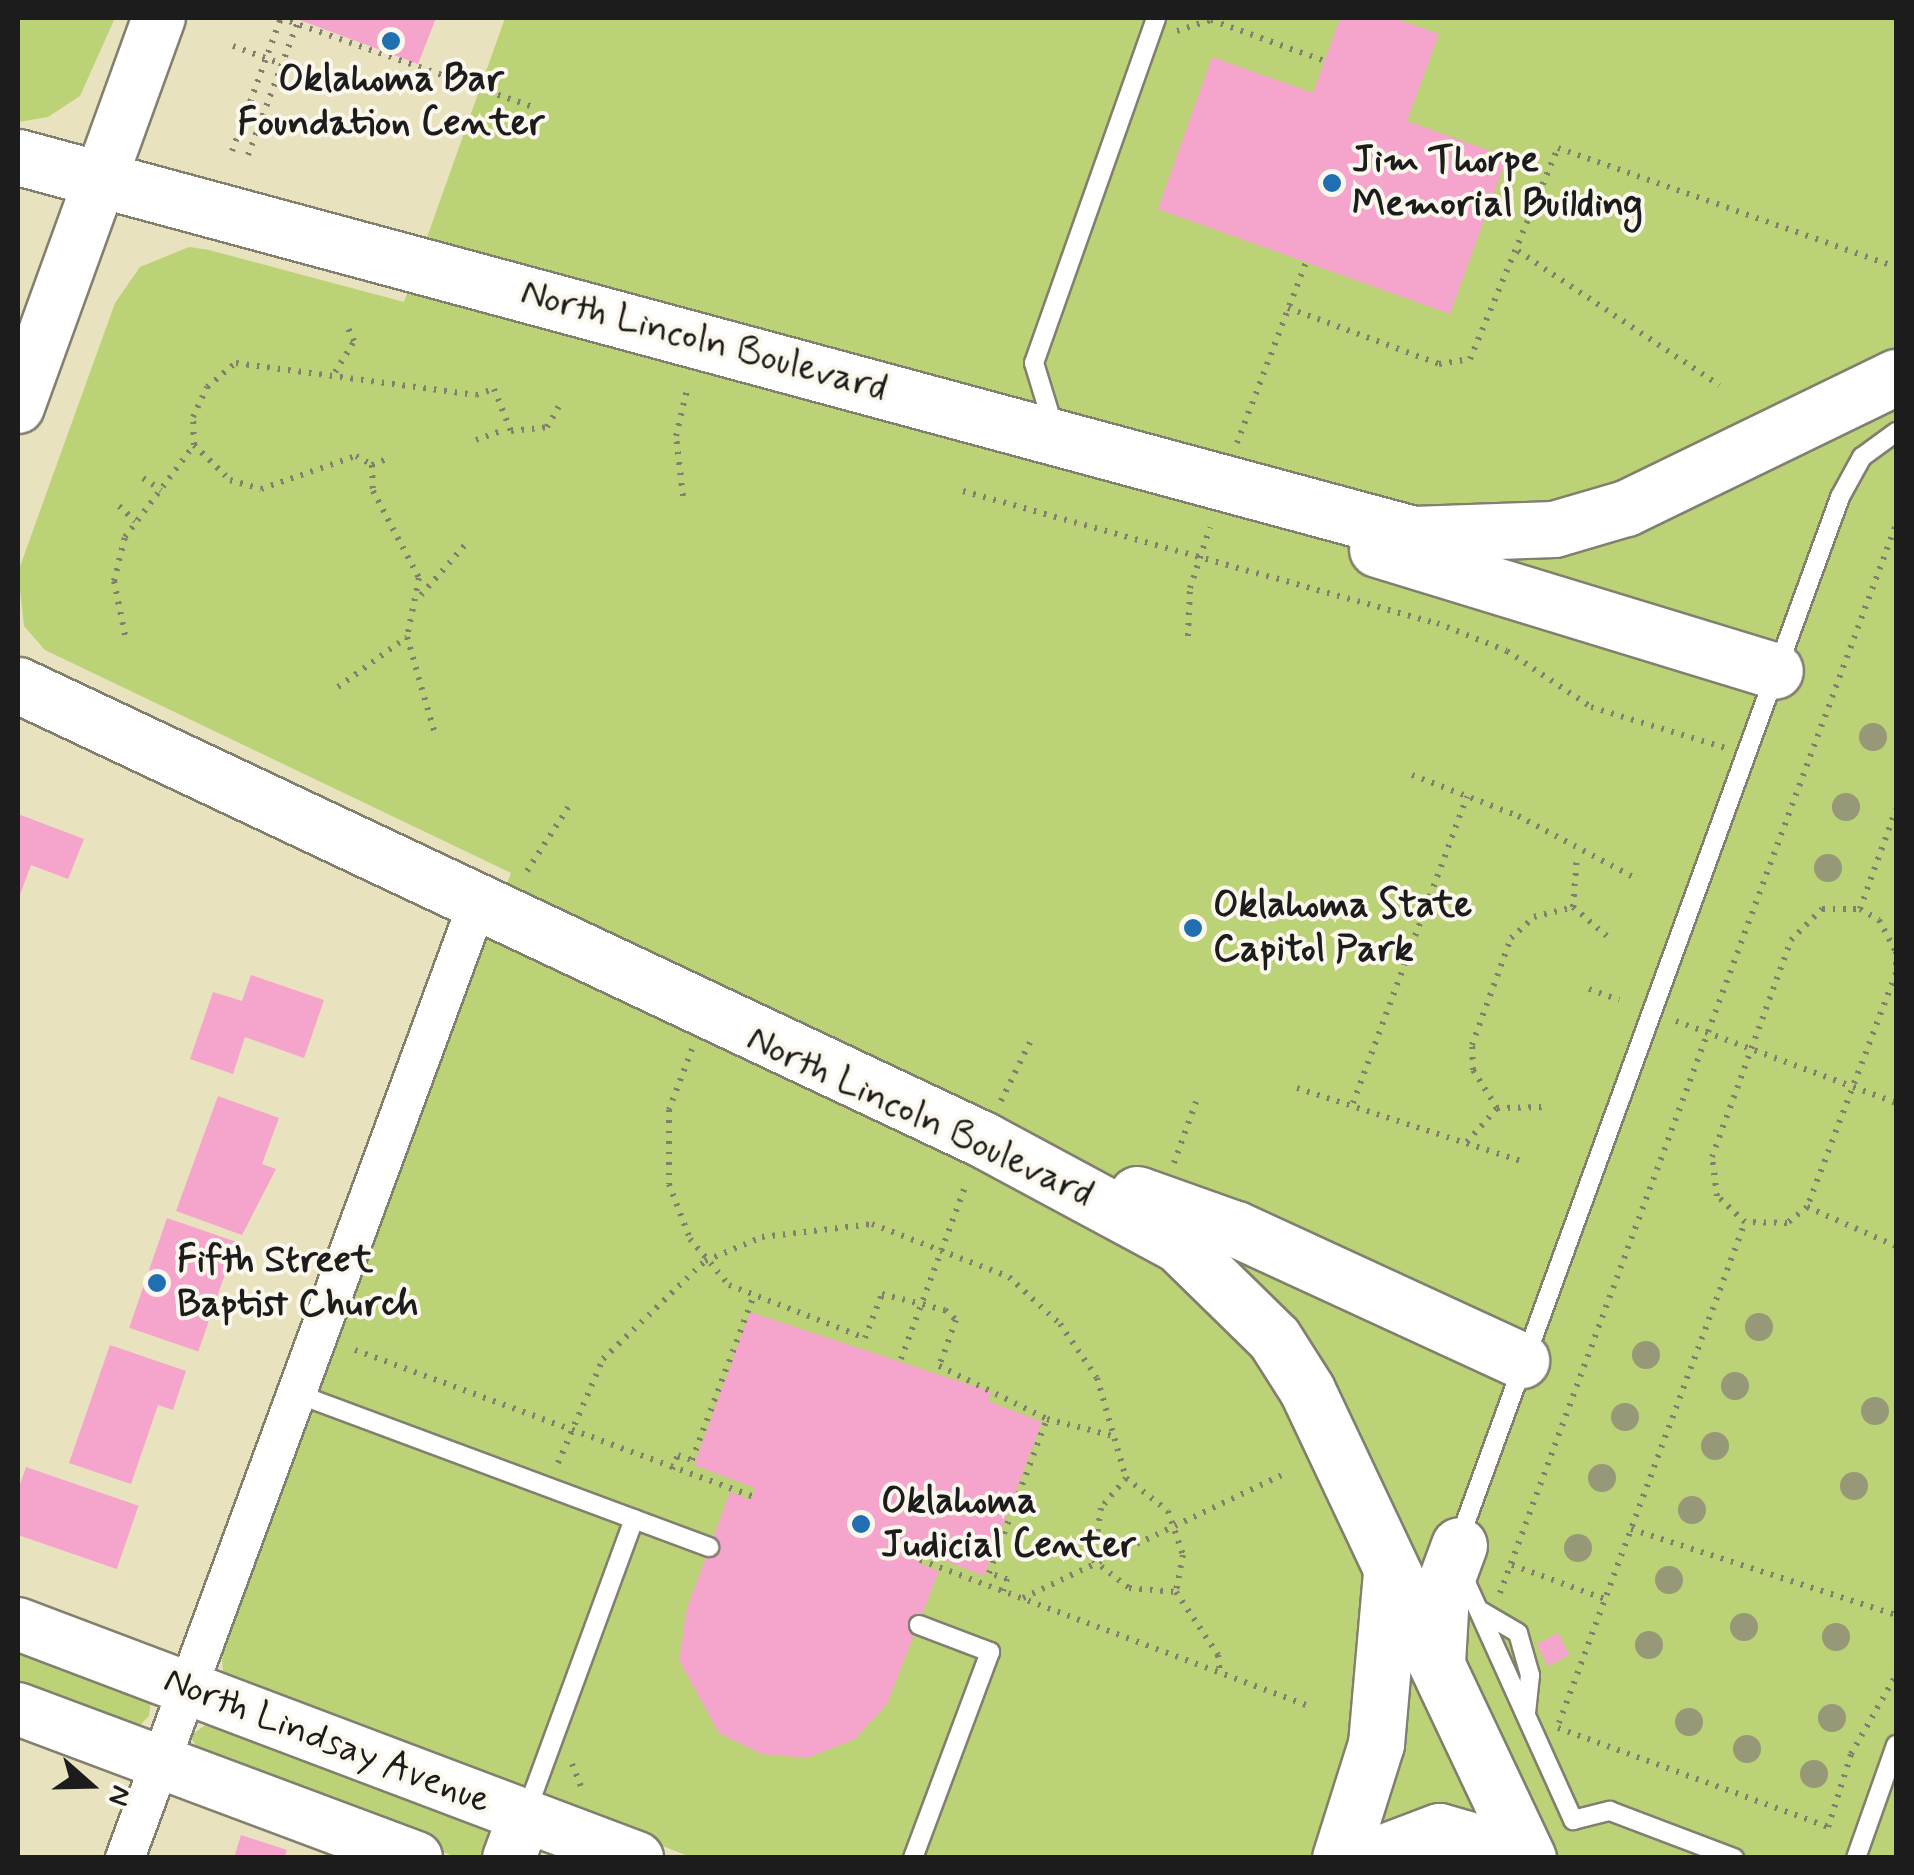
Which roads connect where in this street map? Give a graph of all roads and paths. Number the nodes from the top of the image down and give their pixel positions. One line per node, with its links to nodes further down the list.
1 (160, 18): 13 (street)
2 (1156, 18): 4 (lane)
3 (288, 20): 6 (path); 8 (path); 9 (path)
4 (1148, 41): 7 (path); 27 (lane)
5 (233, 46): 6 (path)
6 (266, 58): 8 (path); 10 (path)
7 (1325, 61)
8 (282, 64): 11 (path)
9 (536, 108)
10 (232, 151)
11 (248, 155)
12 (18, 158): 13 (main road, North Lincoln Boulevard)
13 (100, 180): 24 (street); 27 (main road, North Lincoln Boulevard)
14 (1518, 251): 16 (path); 17 (path); 22 (path)
15 (1306, 262): 17 (path)
16 (1896, 268)
17 (1288, 308): 33 (path)
18 (346, 324): 19 (path)
19 (335, 372): 25 (path); 29 (path)
20 (1896, 378): 33 (main road, North Lincoln Boulevard)
21 (688, 386): 36 (path)
22 (1719, 386)
23 (559, 406): 25 (path)
24 (18, 407)
25 (504, 430): 28 (path)
26 (1896, 432): 46 (lane)
27 (1057, 434): 33 (main road, North Lincoln Boulevard)
28 (476, 440)
29 (194, 445): 31 (path); 34 (path)
30 (386, 460): 31 (path)
31 (372, 465): 42 (path)
32 (143, 478): 34 (path)
33 (1225, 483): 41 (path); 46 (main road)
34 (161, 490): 38 (path)
35 (963, 491): 41 (path)
36 (683, 496)
37 (119, 506): 38 (path)
38 (134, 521): 43 (path)
39 (1896, 525): 66 (path)
40 (465, 544): 42 (path)
41 (1202, 557): 44 (path); 50 (path)
42 (420, 596): 45 (path)
43 (125, 635)
44 (1188, 636)
45 (407, 637): 48 (path); 49 (path)
46 (1775, 672): 50 (lane)
47 (18, 685): 58 (main road, North Lincoln Boulevard)
48 (338, 688)
49 (434, 734)
50 (1744, 755): 89 (lane)
51 (1412, 775): 52 (path)
52 (1467, 796): 55 (path); 73 (path)
53 (569, 806): 56 (path)
54 (1896, 810): 60 (path)
55 (1577, 855): 57 (path); 59 (path)
56 (527, 872)
57 (1633, 877)
58 (476, 905): 64 (main road, North Lincoln Boulevard); 90 (street)
59 (1573, 907): 61 (path); 75 (path)
60 (1860, 909): 68 (path); 69 (path)
61 (1608, 938)
62 (1588, 989): 63 (path)
63 (1619, 1000)
64 (706, 1015): 76 (main road, North Lincoln Boulevard); 84 (path)
65 (1676, 1021): 66 (path)
66 (1709, 1033): 68 (path); 106 (path)
67 (1033, 1036): 76 (path)
68 (1751, 1048): 69 (path); 81 (path)
69 (1854, 1086): 72 (path); 80 (path)
70 (1297, 1088): 73 (path)
71 (1196, 1102): 79 (path)
72 (1896, 1102)
73 (1354, 1103): 77 (path)
74 (1544, 1107): 75 (path)
75 (1497, 1108): 77 (path)
76 (984, 1139): 83 (path); 89 (main road); 107 (main road, North Lincoln Boulevard)
77 (1467, 1142): 78 (path)
78 (1523, 1162)
79 (1170, 1174)
80 (1807, 1207): 81 (path); 82 (path)
81 (1745, 1222): 101 (path)
82 (1896, 1246)
83 (942, 1249): 84 (path); 86 (path); 93 (path)
84 (705, 1261): 85 (path); 92 (path)
85 (752, 1300): 86 (path); 94 (path)
86 (922, 1301): 88 (path); 91 (path)
87 (355, 1350): 92 (path)
88 (900, 1359)
89 (1521, 1360): 102 (lane)
90 (295, 1392): 97 (lane); 119 (street)
91 (1047, 1419): 93 (path); 108 (path)
92 (570, 1432): 94 (path); 97 (path)
93 (1117, 1437): 96 (path)
94 (672, 1470): 98 (path)
95 (1282, 1476): 100 (path)
96 (1126, 1478): 100 (path); 105 (path)
97 (549, 1487): 99 (lane)
98 (752, 1496)
99 (634, 1519): 103 (lane); 126 (lane)
100 (1174, 1524): 105 (path); 109 (path)
101 (1631, 1529): 111 (path); 113 (path)
102 (1459, 1545): 112 (lane); 116 (main road)
103 (709, 1547)
104 (920, 1560): 108 (path)
105 (1093, 1560): 109 (path); 110 (path)
106 (1512, 1565): 111 (path); 112 (path)
107 (1391, 1568): 116 (main road, North Lincoln Boulevard); 132 (main road)
108 (1002, 1592): 110 (path)
109 (1176, 1592): 117 (path)
110 (1023, 1598): 117 (path)
111 (1605, 1599): 122 (path)
112 (1479, 1610): 123 (lane)
113 (1896, 1615)
114 (18, 1624): 119 (street, North Lindsay Avenue)
115 (918, 1625): 131 (lane)
116 (1437, 1665): 127 (main road, North Lincoln Boulevard)
117 (1220, 1673): 120 (path)
118 (1896, 1675): 122 (path)
119 (185, 1687): 125 (street); 126 (street, North Lindsay Avenue)
120 (1309, 1706)
121 (18, 1709): 125 (street, North Lindsay Avenue)
122 (1557, 1728): 123 (path)
123 (1536, 1740): 134 (lane)
124 (1896, 1745): 135 (lane)
125 (160, 1763): 128 (street); 129 (street, North Lindsay Avenue)
126 (517, 1836): 130 (street, North Lindsay Avenue)
127 (1527, 1857): 133 (main road)
128 (124, 1858)
129 (416, 1858)
130 (637, 1858)
131 (914, 1858)
132 (1340, 1858)
133 (1368, 1858)
134 (1734, 1858)
135 (1856, 1858)

